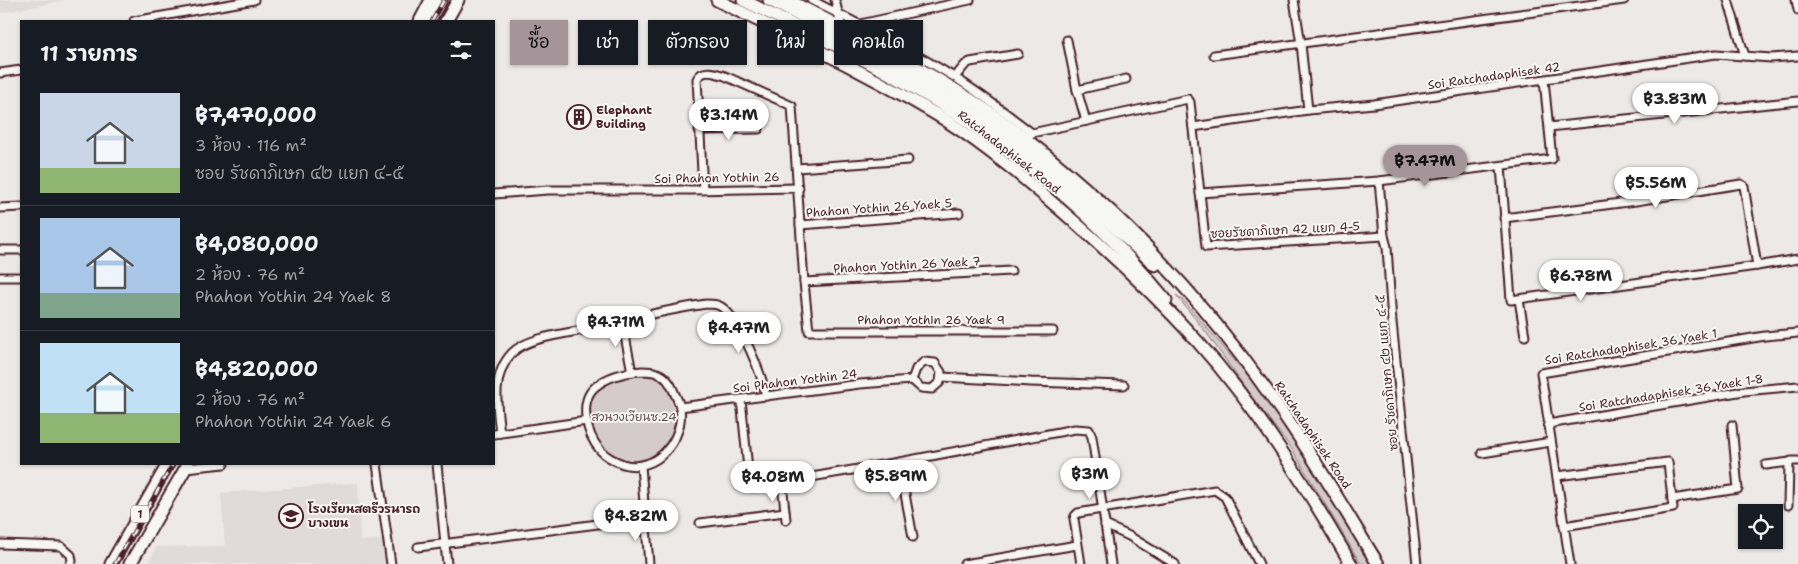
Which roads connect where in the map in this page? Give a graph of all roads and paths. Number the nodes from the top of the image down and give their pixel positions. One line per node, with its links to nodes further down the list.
1 (254, 0): 18 (street)
2 (431, 0): 19 (main road); 20 (main road)
3 (450, 0): 21 (main road)
4 (458, 0): 22 (main road)
5 (716, 0): 77 (main road, Ratchadaphisek Road)
6 (743, 0): 77 (main road, Ratchadaphisek Road)
7 (769, 0): 73 (main road, Ratchadaphisek Road)
8 (788, 0): 26 (main road, Ratchadaphisek Road)
9 (811, 0): 17 (street)
10 (835, 0): 17 (street)
11 (970, 0): 25 (street)
12 (1294, 0): 28 (street)
13 (1624, 0): 28 (street)
14 (1728, 0): 31 (street)
15 (1796, 0): 16 (street)
16 (1798, 10)
17 (838, 13): 23 (street); 24 (street)
18 (140, 20)
19 (421, 20)
20 (429, 20)
21 (439, 20)
22 (447, 20)
23 (840, 20)
24 (852, 20)
25 (873, 20)
26 (834, 24)
27 (1067, 40): 40 (street)
28 (1301, 44): 30 (street); 42 (street)
29 (1018, 54): 37 (street)
30 (1214, 54)
31 (1745, 56): 32 (street, Soi Ratchadaphisek 42); 39 (street, Soi Ratchadaphisek 42)
32 (1798, 56)
33 (923, 59): 37 (street)
34 (913, 65): 48 (main road, Ratchadaphisek Road)
35 (20, 70): 36 (street)
36 (0, 74)
37 (955, 77): 48 (street)
38 (1126, 79): 40 (street)
39 (1544, 80): 42 (street, Soi Ratchadaphisek 42); 45 (street)
40 (1077, 90): 43 (street)
41 (1798, 101): 45 (street)
42 (1308, 110): 44 (street, Soi Ratchadaphisek 42)
43 (1086, 121): 44 (street, ซอยรัชดาภิเษก 42 แยก 4-5); 48 (street, ซอยรัชดาภิเษก 42 แยก 4-5)
44 (1193, 127): 55 (street, ซอยรัชดาภิเษก 42 แยก 4-5)
45 (1549, 127): 50 (street)
46 (759, 129): 47 (street)
47 (699, 130): 51 (street); 54 (street)
48 (1029, 136): 73 (main road, Ratchadaphisek Road)
49 (908, 160): 51 (street)
50 (1501, 166): 52 (street); 60 (street)
51 (797, 168): 53 (street)
52 (1379, 181): 55 (street); 62 (street, ซอย รัชดาภิเษก ๔๒ แยก ๔-๕)
53 (798, 188): 54 (street, Soi Phahon Yothin 26); 61 (street)
54 (703, 190): 56 (street, Soi Phahon Yothin 26)
55 (1200, 193): 62 (street, ซอยรัชดาภิเษก 42 แยก 4-5)
56 (495, 194)
57 (20, 207): 58 (street)
58 (0, 208)
59 (959, 213): 61 (street, Phahon Yothin 26 Yaek 5)
60 (1504, 218): 66 (street); 71 (street)
61 (800, 225): 70 (street)
62 (1384, 236): 129 (street, ซอย รัชดาภิเษก ๔๒ แยก ๔-๕)
63 (0, 250): 64 (street)
64 (20, 250)
65 (1798, 259): 66 (street)
66 (1757, 266): 71 (street)
67 (1011, 271): 70 (street, Phahon Yothin 26 Yaek 7)
68 (0, 277): 69 (street)
69 (20, 277)
70 (804, 282): 74 (street, Phahon Yothin 26 Yaek 9)
71 (1519, 300): 76 (street)
72 (622, 321): 78 (street); 83 (street); 89 (street)
73 (1217, 325): 128 (main road, Ratchadaphisek Road)
74 (1054, 330)
75 (1798, 333): 87 (street, Soi Ratchadaphisek 36 Yaek 1)
76 (1525, 336)
77 (1198, 342): 127 (main road, Ratchadaphisek Road)
78 (632, 372): 85 (street); 86 (street)
79 (942, 377): 80 (street, Soi Phahon Yothin 24); 80 (street); 81 (street)
80 (912, 380): 83 (street, Soi Phahon Yothin 24)
81 (1124, 385)
82 (1798, 386): 87 (street, Soi Ratchadaphisek 36 Yaek 1-8)
83 (766, 396): 84 (street, Soi Phahon Yothin 24)
84 (741, 399): 85 (street, Soi Phahon Yothin 24); 103 (street)
85 (680, 407): 101 (street)
86 (587, 421): 89 (street); 101 (street)
87 (1548, 424): 90 (street, Soi Ratchadaphisek 36 Yaek 1)
88 (1732, 425): 104 (street)
89 (497, 434)
90 (1551, 442): 91 (street); 102 (street, Soi Ratchadaphisek 36 Yaek 1)
91 (1482, 453)
92 (1798, 461): 94 (street)
93 (899, 462): 103 (street); 106 (street); 111 (street)
94 (1790, 462): 99 (street); 105 (street)
95 (167, 465): 118 (main road, 1)
96 (206, 465): 100 (street)
97 (377, 465): 120 (street)
98 (437, 465): 112 (street)
99 (1766, 465)
100 (187, 466): 119 (main road, 1)
101 (641, 466): 107 (street)
102 (1557, 476): 104 (street); 110 (street, Soi Ratchadaphisek 36 Yaek 1)
103 (782, 483): 108 (street)
104 (1672, 499): 110 (street)
105 (1788, 505)
106 (1102, 509): 109 (street); 114 (street); 126 (street)
107 (645, 518): 112 (street); 122 (street)
108 (700, 523)
109 (1105, 525): 116 (street); 125 (street)
110 (1564, 526): 130 (street, Soi Ratchadaphisek 36 Yaek 1)
111 (913, 537)
112 (445, 543): 115 (street); 121 (street)
113 (0, 544): 117 (street)
114 (1077, 545): 123 (street); 124 (street)
115 (418, 547)
116 (1174, 563)
117 (70, 564)
118 (111, 564)
119 (130, 564)
120 (391, 564)
121 (447, 564)
122 (649, 564)
123 (964, 564)
124 (1081, 564)
125 (1112, 564)
126 (1259, 564)
127 (1350, 564)
128 (1378, 564)
129 (1417, 564)
130 (1570, 564)

